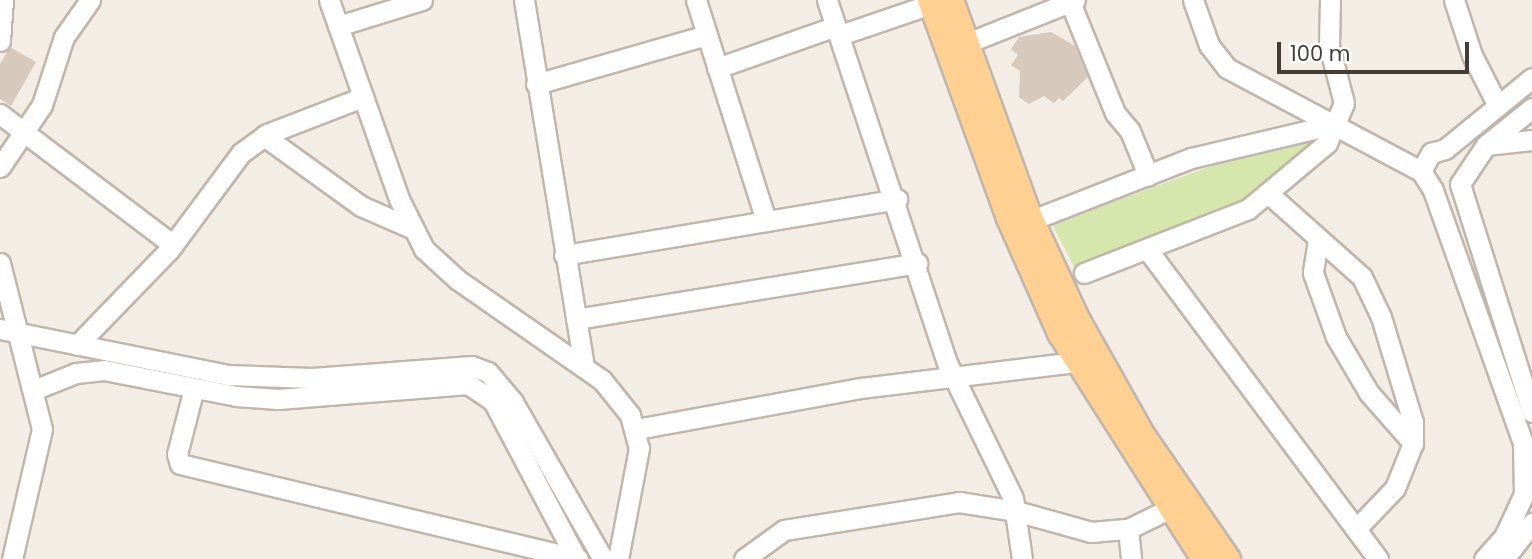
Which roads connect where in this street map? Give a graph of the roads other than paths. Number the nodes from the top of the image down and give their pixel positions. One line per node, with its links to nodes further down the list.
1 (3, 0): 16 (street)
2 (90, 0): 26 (street)
3 (329, 0): 13 (street)
4 (422, 0): 13 (street)
5 (524, 0): 20 (street)
6 (696, 0): 15 (street)
7 (827, 0): 14 (street)
8 (1194, 0): 25 (street)
9 (1330, 0): 25 (street)
10 (1454, 0): 22 (street)
11 (938, 1): 14 (street); 17 (main road); 51 (main road)
12 (1072, 1): 17 (street); 33 (street)
13 (338, 26): 21 (street)
14 (838, 30): 18 (street); 37 (street)
15 (707, 35): 18 (street); 20 (street)
16 (0, 41)
17 (967, 43): 38 (main road)
18 (717, 68): 39 (street)
19 (1532, 78): 22 (street)
20 (536, 84): 44 (street)
21 (363, 97): 27 (street); 40 (street)
22 (1498, 106): 30 (street)
23 (1532, 108): 29 (street)
24 (0, 114): 26 (street)
25 (1334, 127): 32 (street); 33 (street); 36 (street)
26 (23, 131): 31 (street); 42 (street)
27 (264, 136): 40 (street); 42 (street)
28 (1532, 140): 29 (street)
29 (1486, 145): 34 (street)
30 (1445, 149): 32 (street); 34 (street)
31 (0, 167)
32 (1421, 171): 35 (street)
33 (1148, 175): 38 (street)
34 (1462, 178): 35 (street); 56 (street)
35 (1433, 190): 74 (street)
36 (1270, 195): 41 (street); 43 (street)
37 (897, 199): 39 (street); 46 (street)
38 (1031, 220): 72 (main road)
39 (766, 221): 44 (street)
40 (411, 228): 52 (street)
41 (1318, 240): 58 (street); 58 (street)
42 (173, 245): 50 (street)
43 (1147, 249): 47 (street); 63 (street)
44 (564, 255): 48 (street)
45 (0, 262): 49 (street)
46 (917, 263): 48 (street); 53 (street)
47 (1084, 273)
48 (576, 319): 52 (street)
49 (9, 330): 50 (street); 55 (street)
50 (77, 345): 66 (street)
51 (1076, 362): 53 (street); 59 (main road)
52 (583, 365): 57 (street)
53 (953, 377): 57 (street); 60 (street)
54 (194, 387): 55 (street); 65 (street); 65 (street)
55 (36, 389): 64 (street)
56 (1532, 412)
57 (637, 429): 67 (street)
58 (1413, 443): 63 (street)
59 (1169, 509): 62 (street); 71 (main road)
60 (1016, 510): 62 (street); 68 (street); 69 (street)
61 (1532, 523): 75 (street)
62 (1128, 529): 70 (street)
63 (1356, 529): 73 (street)
64 (12, 559)
65 (577, 559)
66 (603, 559)
67 (618, 559)
68 (744, 559)
69 (1022, 559)
70 (1131, 559)
71 (1204, 559)
72 (1228, 559)
73 (1378, 559)
74 (1484, 559)
75 (1504, 559)

